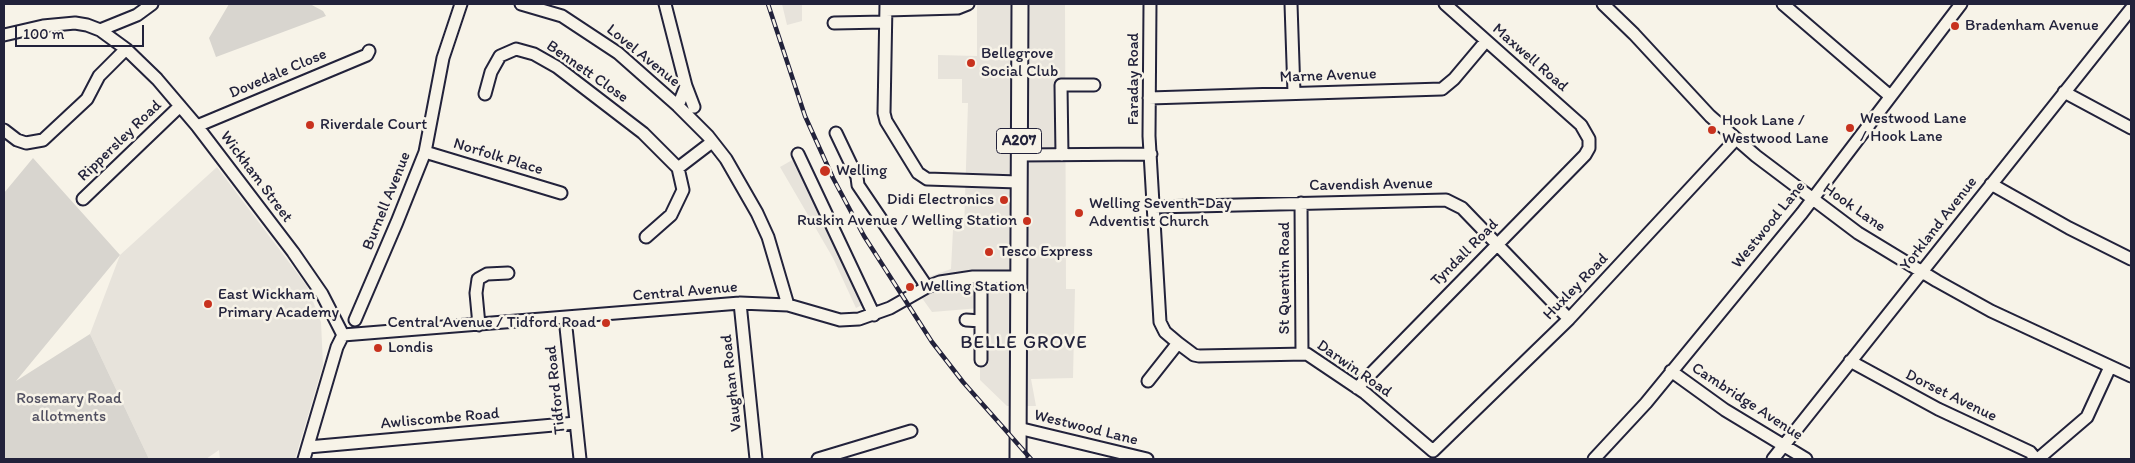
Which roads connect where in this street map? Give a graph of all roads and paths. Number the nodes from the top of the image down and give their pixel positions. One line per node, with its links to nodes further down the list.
1 (152, 4): 16 (street)
2 (461, 4): 37 (street, Burnell Avenue)
3 (521, 4): 29 (street, Lovel Avenue)
4 (665, 4): 22 (street, Lovel Avenue)
5 (968, 4): 14 (street)
6 (1020, 4): 41 (main road, A207)
7 (1150, 4): 27 (street, Faraday Road)
8 (1291, 4): 24 (street)
9 (1445, 4): 18 (street, Maxwell Road)
10 (1603, 4): 36 (street, Hook Lane)
11 (1783, 4): 26 (street)
12 (1961, 4): 26 (street, Westwood Lane)
13 (2131, 9): 23 (street, Yorkland Avenue)
14 (886, 12): 15 (street); 43 (street)
15 (834, 24)
16 (100, 30): 17 (street, Wickham Street); 19 (street, Wickham Street)
17 (5, 31)
18 (1486, 41): 24 (street, Marne Avenue); 35 (street, Maxwell Road)
19 (126, 49): 28 (street, Wickham Street); 32 (street)
20 (370, 51): 30 (street, Dovedale Close)
21 (1094, 85): 40 (street)
22 (686, 86): 29 (street); 34 (street, Lovel Avenue)
23 (2064, 92): 31 (street); 44 (street, Yorkland Avenue)
24 (1294, 93): 27 (street, Marne Avenue)
25 (485, 94): 42 (street, Bennett Close)
26 (1890, 96): 47 (street, Westwood Lane)
27 (1150, 98): 39 (street, Faraday Road)
28 (180, 106): 30 (street, Wickham Street); 46 (street, Rippersley Road)
29 (678, 106): 34 (street, Lovel Avenue)
30 (197, 126): 67 (street, Wickham Street)
31 (2131, 128)
32 (4, 130)
33 (836, 133): 57 (street)
34 (710, 139): 42 (street); 59 (street, Lovel Avenue)
35 (1589, 139): 51 (street, Tyndall Road)
36 (1736, 139): 47 (street, Hook Lane); 62 (street, Huxley Road)
37 (425, 152): 45 (street, Norfolk Place); 63 (street, Burnell Avenue)
38 (798, 154): 60 (street)
39 (1151, 154): 40 (street); 49 (street, Darwin Road)
40 (1062, 155): 41 (street)
41 (1019, 156): 43 (main road, A207)
42 (678, 168): 50 (street)
43 (1018, 182): 56 (main road, A207)
44 (1991, 184): 52 (street); 53 (street, Yorkland Avenue)
45 (561, 193)
46 (83, 199)
47 (1812, 199): 53 (street, Hook Lane); 73 (street, Westwood Lane)
48 (1301, 203): 49 (street, Cavendish Avenue); 51 (street, Cavendish Avenue); 69 (street, St Quentin Road)
49 (1154, 207): 68 (street, Darwin Road)
50 (646, 237)
51 (1496, 245): 62 (street, Cavendish Avenue); 76 (street, Tyndall Road)
52 (2131, 258)
53 (1921, 272): 71 (street, Yorkland Avenue); 72 (street, Hook Lane)
54 (508, 273): 66 (street)
55 (980, 276): 56 (street, Central Avenue); 57 (street, Central Avenue); 65 (street)
56 (1019, 278): 78 (main road, A207)
57 (927, 287): 60 (street, Central Avenue)
58 (740, 303): 59 (street, Central Avenue); 61 (street, Central Avenue); 85 (street, Vaughan Road)
59 (788, 305): 60 (street, Central Avenue)
60 (874, 315)
61 (566, 318): 66 (street, Central Avenue); 77 (street, Tidford Road)
62 (1570, 319): 82 (street, Huxley Road)
63 (355, 320)
64 (966, 320): 65 (street)
65 (981, 320): 70 (street)
66 (479, 325): 67 (street, Central Avenue)
67 (343, 335): 81 (street)
68 (1178, 343): 69 (street, Darwin Road); 75 (street)
69 (1302, 353): 76 (street, Darwin Road)
70 (981, 360)
71 (1850, 361): 80 (street, Yorkland Avenue); 92 (street, Dorset Avenue)
72 (2110, 367): 74 (street, Hook Lane); 92 (street)
73 (1671, 371): 80 (street, Cambridge Avenue); 89 (street, Westwood Lane)
74 (2131, 376)
75 (1148, 381)
76 (1357, 388): 82 (street, Darwin Road)
77 (576, 423): 81 (street, Awliscombe Road); 84 (street, Tidford Road)
78 (1018, 428): 87 (main road, A207); 88 (street, Westwood Lane)
79 (911, 431): 86 (street)
80 (1783, 446): 90 (street, Yorkland Avenue); 91 (street, Cambridge Avenue)
81 (308, 447): 83 (street)
82 (1433, 455)
83 (304, 459)
84 (580, 459)
85 (756, 459)
86 (818, 459)
87 (1018, 459)
88 (1147, 459)
89 (1594, 459)
90 (1773, 459)
91 (1806, 459)
92 (2037, 459)

